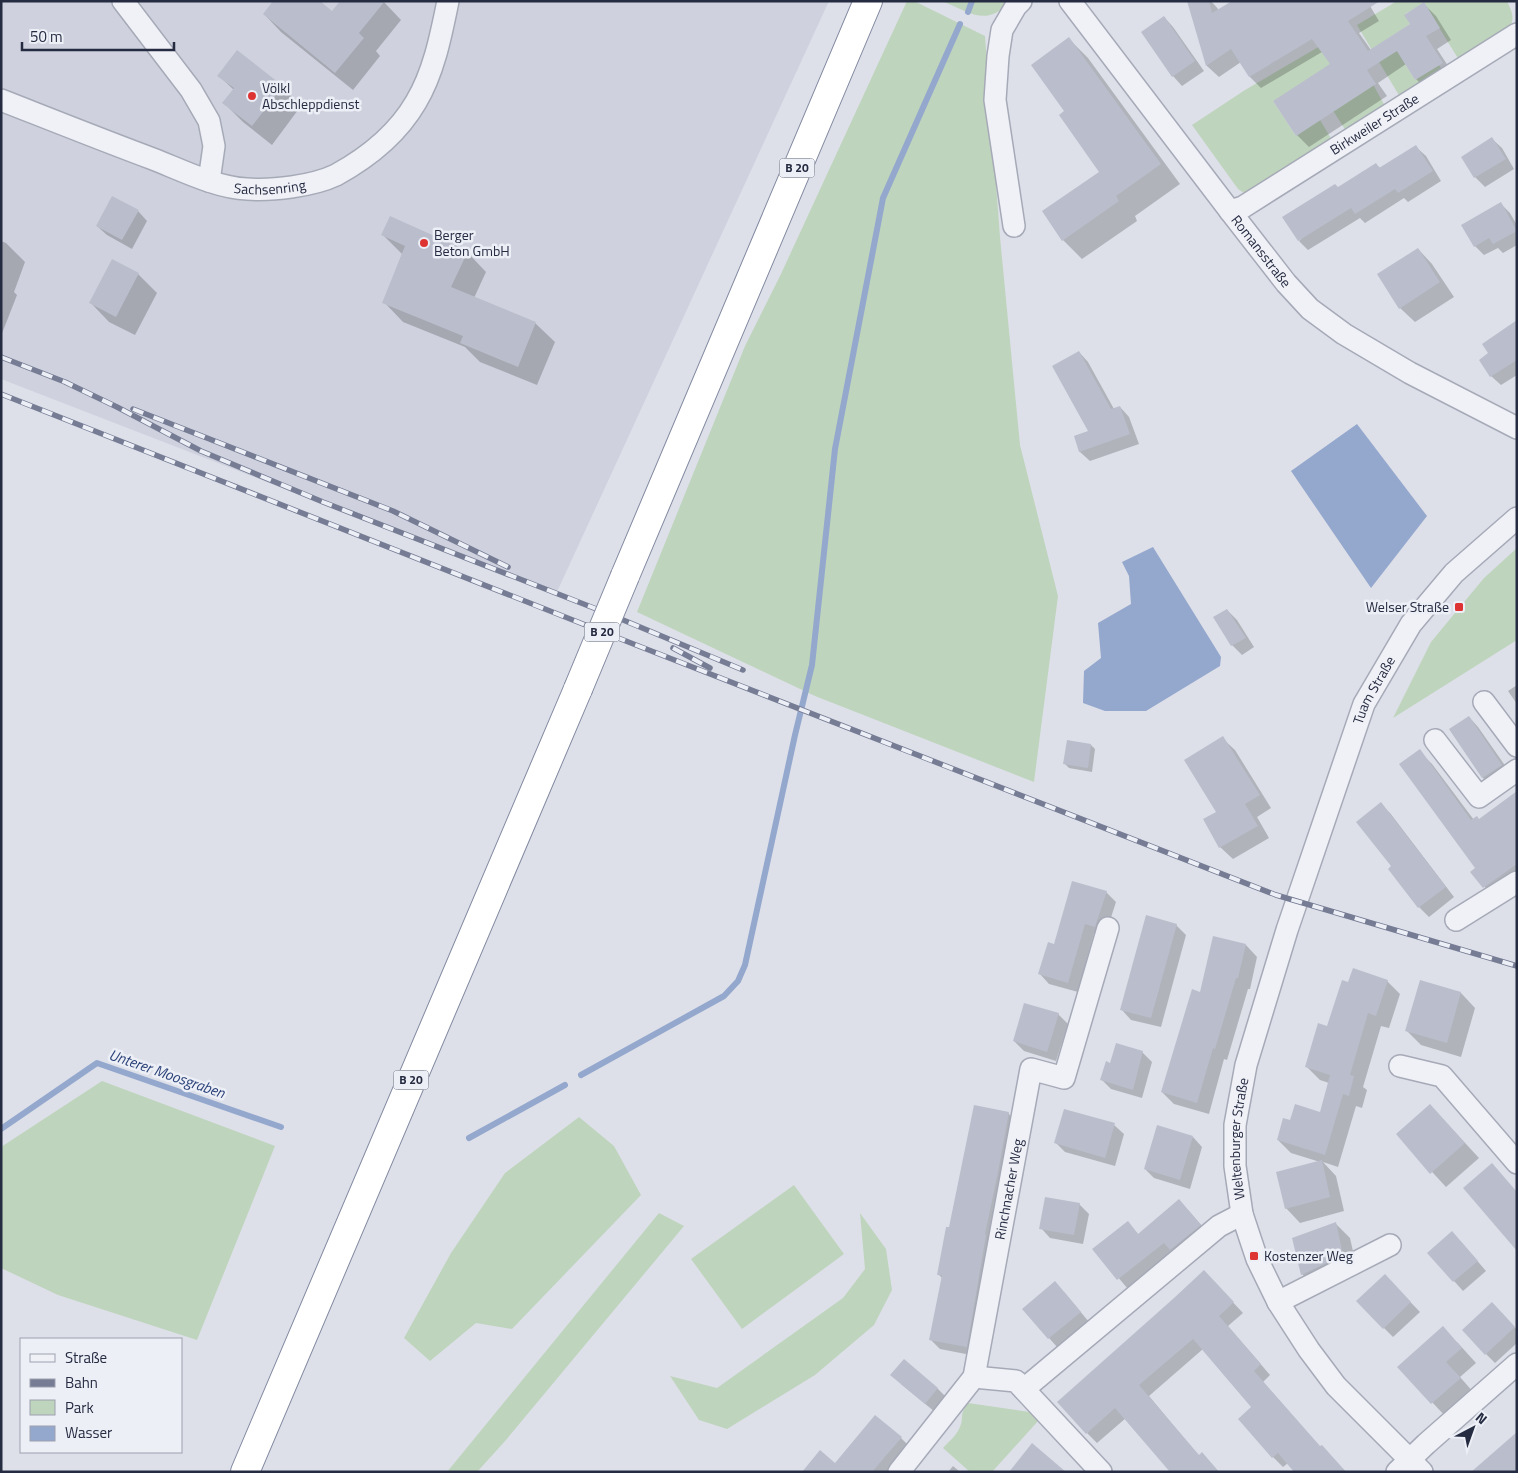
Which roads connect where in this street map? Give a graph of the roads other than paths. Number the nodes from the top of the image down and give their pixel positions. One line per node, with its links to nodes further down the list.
1 (123, 1): 8 (street)
2 (448, 1): 8 (street, Sachsenring)
3 (868, 1): 30 (highway, B 20, bridge)
4 (1021, 1): 10 (street)
5 (1070, 1): 9 (street, Romansstraße)
6 (1517, 34): 9 (street, Birkweiler Straße)
7 (1, 100): 8 (street, Sachsenring)
8 (209, 181)
9 (1230, 211): 11 (street, Romansstraße)
10 (1014, 226)
11 (1517, 428)
12 (1517, 518): 18 (street, Tuam Straße)
13 (1484, 702): 15 (street)
14 (1435, 740): 16 (street)
15 (1517, 746)
16 (1517, 770)
17 (1517, 882): 19 (street)
18 (1297, 902): 23 (street, Weltenburger Straße)
19 (1456, 920)
20 (1108, 928): 27 (street, Rinchnacher Weg)
21 (1400, 1066): 22 (street)
22 (1517, 1163)
23 (1242, 1214): 25 (street, Weltenburger Straße); 28 (street)
24 (1390, 1245): 25 (street)
25 (1278, 1302): 29 (street, Weltenburger Straße)
26 (1517, 1364): 29 (street)
27 (974, 1377): 28 (street); 31 (street, Rinchnacher Weg)
28 (1024, 1389): 32 (street)
29 (1409, 1468)
30 (245, 1472)
31 (898, 1472)
32 (1101, 1472)

